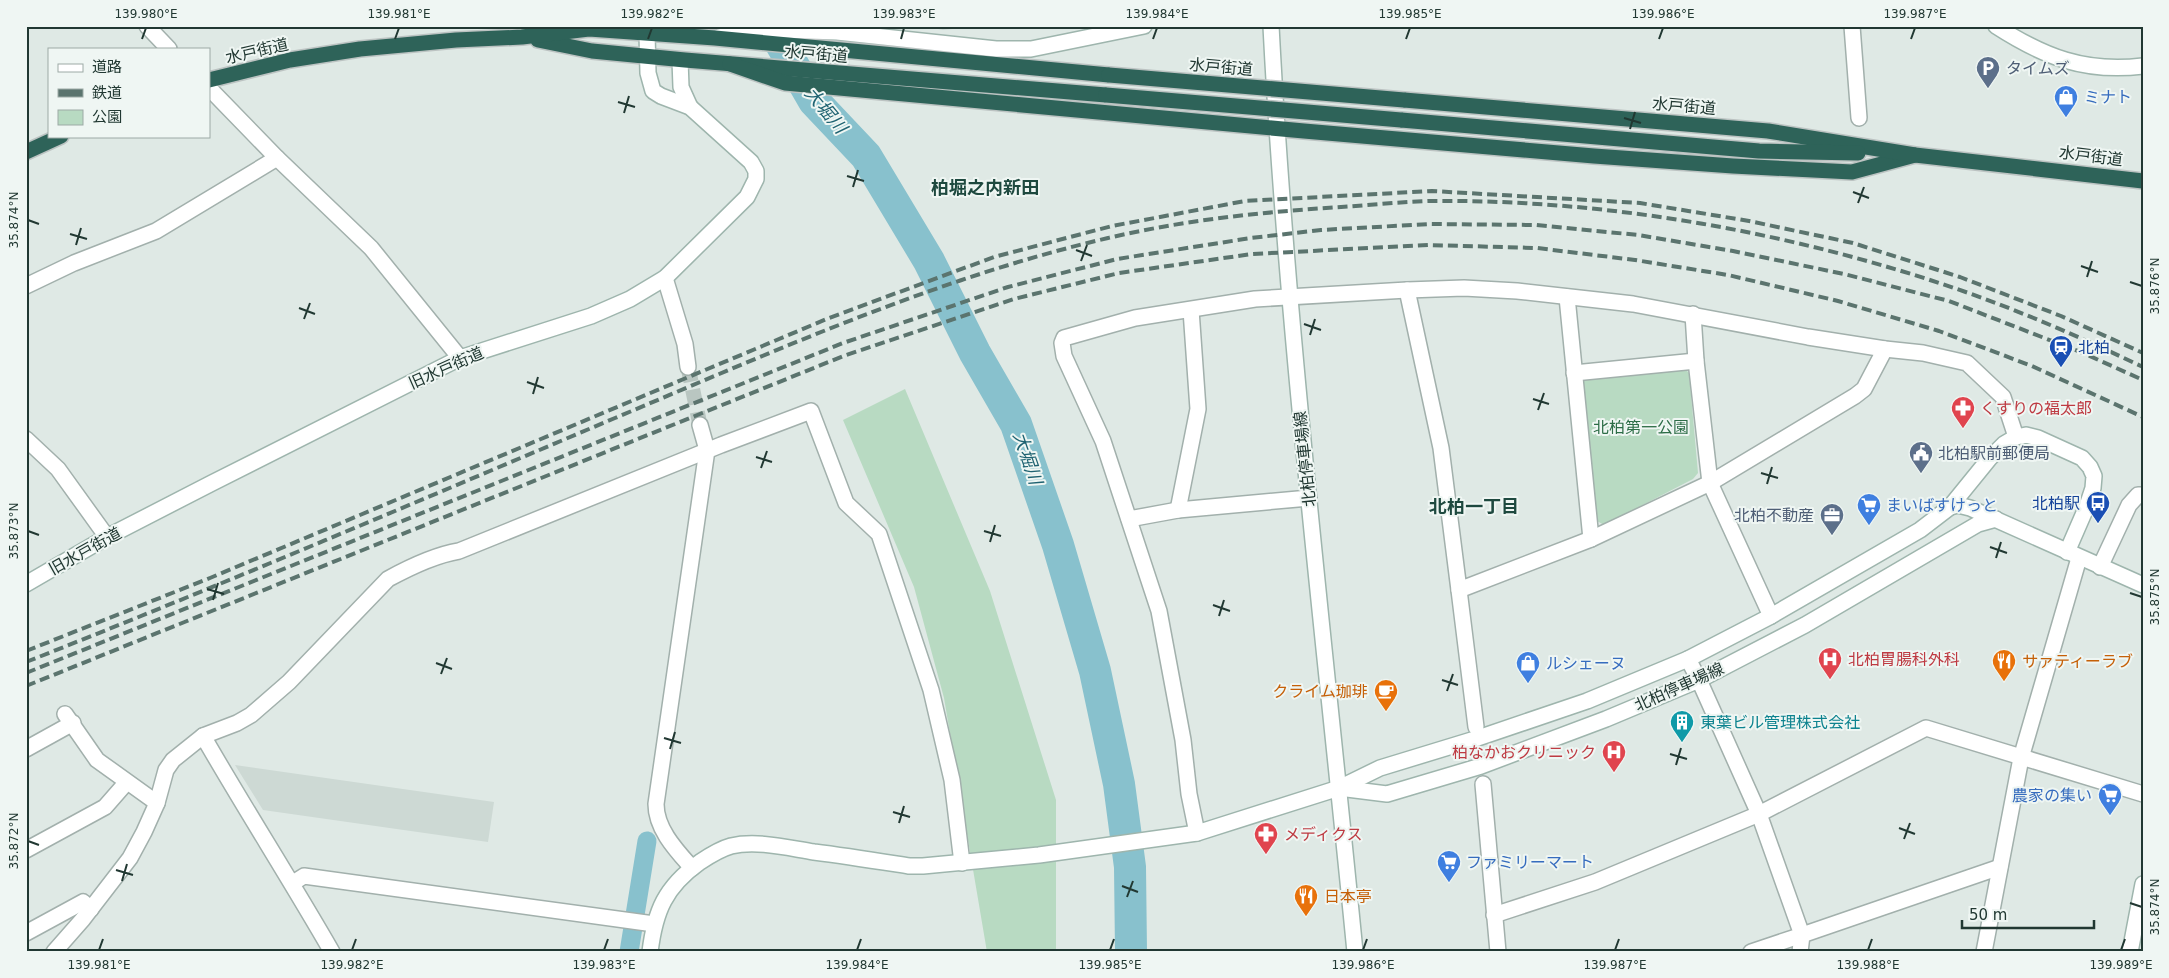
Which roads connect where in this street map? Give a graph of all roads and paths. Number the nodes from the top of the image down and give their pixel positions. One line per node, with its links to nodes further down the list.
1 (147, 26): 9 (street)
2 (1144, 26): 8 (street)
3 (1271, 26): 18 (street, 北柏停車場線)
4 (1852, 26): 17 (street)
5 (1996, 26): 13 (street)
6 (647, 33): 7 (highway, 水戸街道); 8 (highway, 水戸街道); 10 (street, 旧水戸街道)
7 (522, 36): 10 (highway, 水戸街道); 14 (highway, 水戸街道)
8 (715, 38): 21 (highway, 水戸街道, bridge)
9 (168, 48)
10 (647, 56): 11 (highway, 水戸街道); 16 (street, 旧水戸街道)
11 (682, 60): 12 (highway, 水戸街道); 16 (street, 旧水戸街道)
12 (730, 64): 18 (highway); 21 (highway, 水戸街道, bridge)
13 (2143, 66)
14 (210, 80)
15 (210, 89): 22 (street)
16 (690, 107): 24 (street, 旧水戸街道)
17 (1859, 118)
18 (1276, 129): 21 (highway); 28 (street, 北柏停車場線)
19 (56, 138): 20 (highway)
20 (26, 152)
21 (1915, 155): 23 (highway, 水戸街道)
22 (277, 158): 25 (street); 32 (street)
23 (2143, 181)
24 (665, 278): 32 (street, 旧水戸街道); 34 (street)
25 (26, 286)
26 (1407, 290): 27 (street); 28 (street); 53 (street)
27 (1567, 297): 30 (street); 35 (street)
28 (1290, 298): 29 (street); 42 (street, 北柏停車場線)
29 (1191, 310): 44 (street); 45 (street)
30 (1694, 314): 31 (street); 33 (street)
31 (1884, 349): 37 (street); 40 (street)
32 (460, 358): 47 (street, 旧水戸街道)
33 (1696, 361): 35 (street); 40 (street)
34 (688, 366)
35 (1574, 373): 48 (street)
36 (700, 425): 39 (street)
37 (2016, 436): 43 (street, 北柏停車場線); 49 (street)
38 (26, 439): 47 (street)
39 (707, 450): 58 (street); 69 (street); 71 (street)
40 (1710, 483): 48 (street); 54 (street)
41 (2143, 495): 50 (street)
42 (1309, 498): 44 (street); 63 (street, 北柏停車場線)
43 (1953, 504): 46 (street); 54 (street, 北柏停車場線)
44 (1178, 510): 45 (street)
45 (1129, 519): 67 (street)
46 (1996, 519): 49 (street); 56 (street, 北柏停車場線)
47 (107, 537): 51 (street, 旧水戸街道)
48 (1591, 539): 53 (street)
49 (2073, 555): 50 (street); 60 (street)
50 (2100, 566): 52 (street)
51 (26, 584)
52 (2143, 585)
53 (1460, 590): 57 (street)
54 (1771, 616): 55 (street, 北柏停車場線)
55 (1688, 659): 56 (street); 63 (street, 北柏停車場線)
56 (1699, 680): 63 (street, 北柏停車場線); 66 (street)
57 (1476, 727)
58 (203, 736): 65 (street); 72 (street)
59 (26, 749): 61 (street)
60 (2021, 758): 64 (street); 66 (street); 70 (street)
61 (126, 782): 65 (street); 68 (street)
62 (1483, 784): 75 (street)
63 (1339, 788): 67 (street); 82 (street)
64 (2143, 794)
65 (156, 803): 74 (street)
66 (1759, 814): 75 (street); 78 (street)
67 (1197, 832): 69 (street)
68 (26, 850)
69 (962, 863): 71 (street)
70 (2000, 867): 78 (street); 86 (street)
71 (692, 868): 76 (street)
72 (293, 883): 76 (street); 80 (street)
73 (2143, 884): 87 (street)
74 (91, 909): 77 (street); 79 (street)
75 (1494, 915): 83 (street)
76 (654, 924): 81 (street)
77 (26, 933)
78 (1802, 935): 84 (street); 85 (street)
79 (54, 952)
80 (332, 952)
81 (650, 952)
82 (1355, 952)
83 (1498, 952)
84 (1751, 952)
85 (1800, 952)
86 (1984, 952)
87 (2130, 952)

